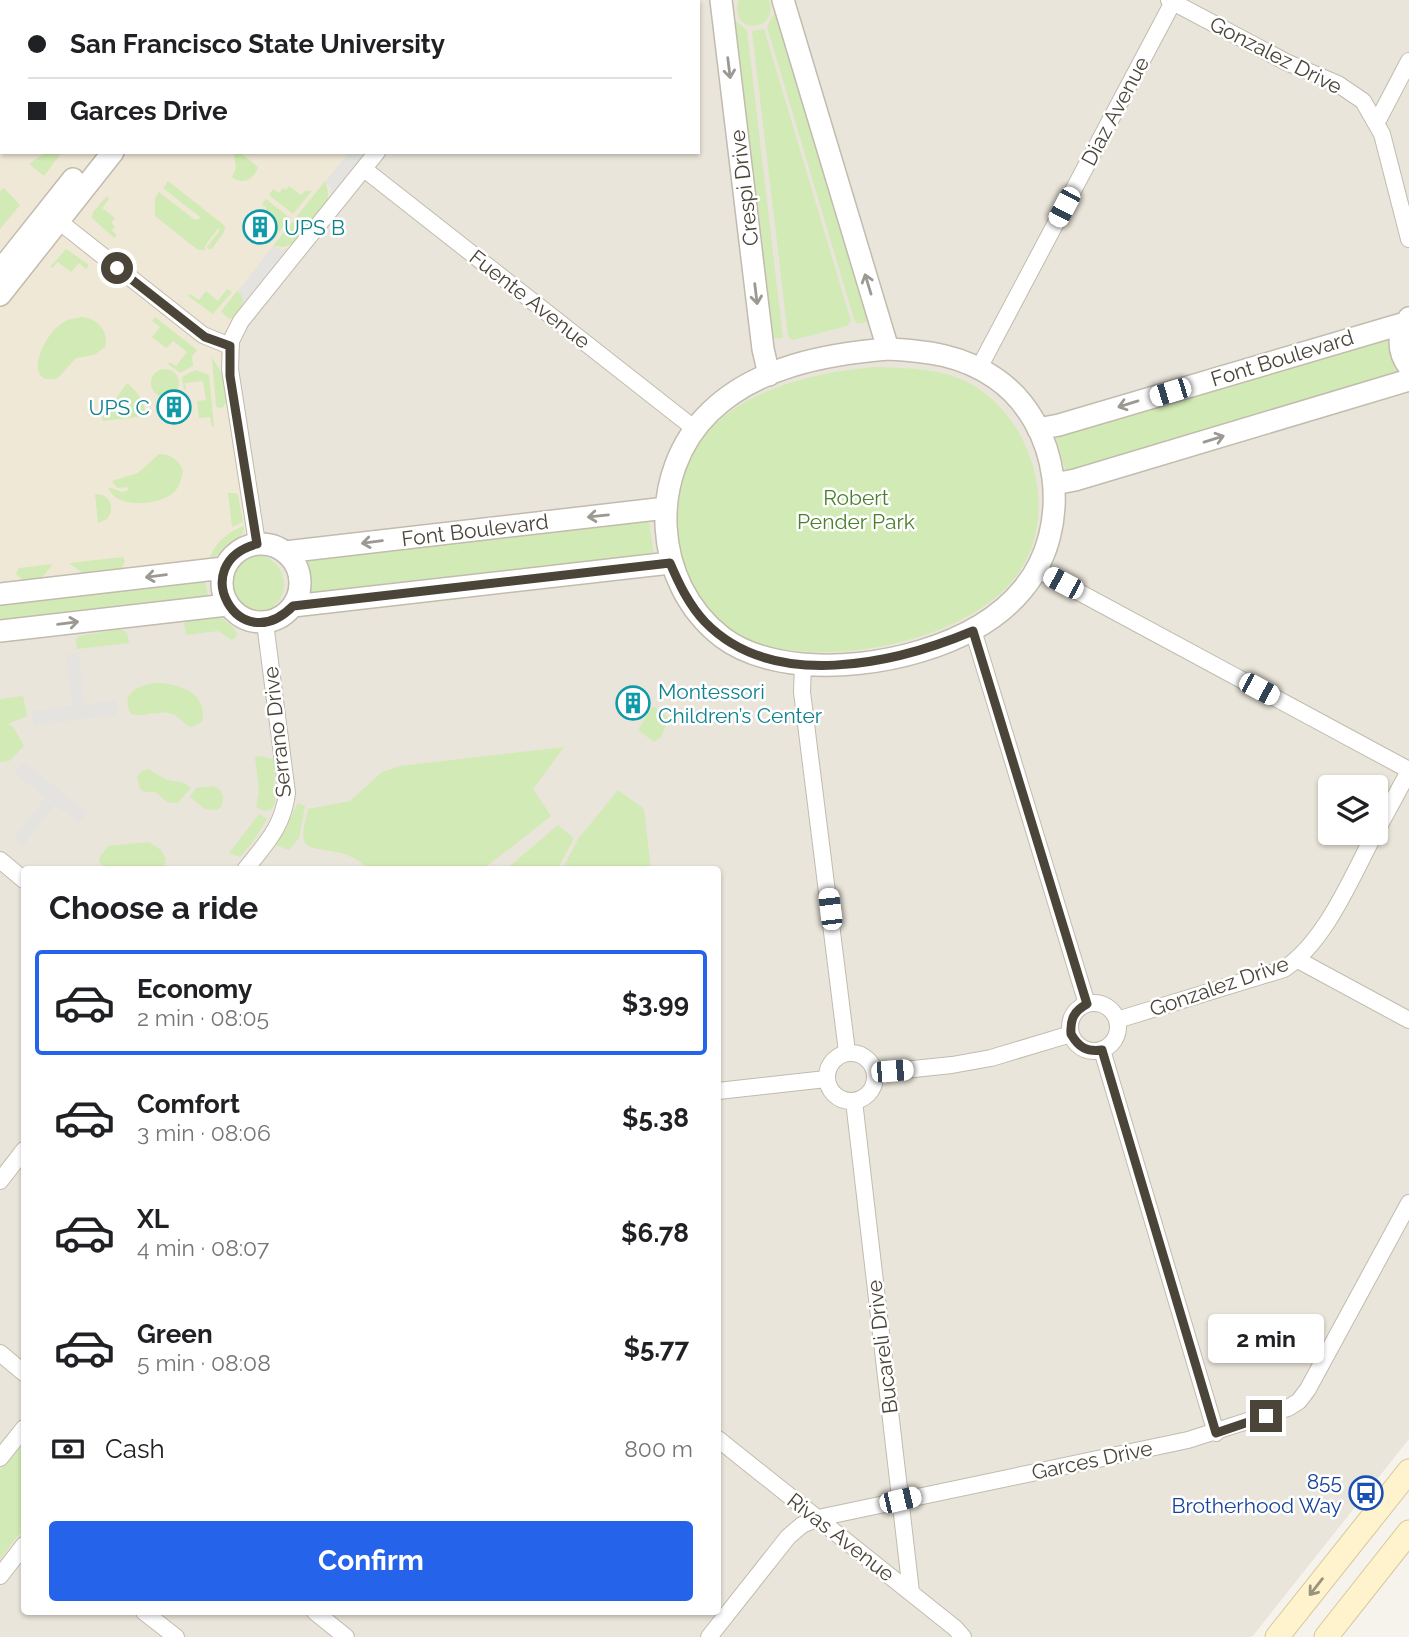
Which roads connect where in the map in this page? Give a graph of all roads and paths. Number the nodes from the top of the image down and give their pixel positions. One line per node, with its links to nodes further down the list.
1 (721, 0): 19 (street, Crespi Drive, one-way to 19)
2 (783, 0): 16 (street, one-way to 2)
3 (1171, 1): 5 (street, Gonzalez Drive); 18 (street, Diaz Avenue)
4 (1409, 61): 5 (street)
5 (1377, 122): 11 (street, Gonzalez Drive)
6 (93, 154): 10 (street)
7 (111, 154): 10 (street)
8 (375, 154): 9 (street)
9 (364, 169): 15 (street); 21 (street, Fuente Avenue)
10 (52, 216): 12 (street); 13 (street); 15 (street)
11 (1409, 239)
12 (0, 271)
13 (0, 295)
14 (1407, 321): 17 (street); 22 (street, Font Boulevard, one-way to 22)
15 (230, 346): 25 (street)
16 (888, 349): 18 (street); 19 (street)
17 (1409, 367)
18 (979, 368): 22 (street)
19 (769, 375): 21 (street)
20 (1409, 380): 23 (street, one-way to 20)
21 (695, 429): 24 (street)
22 (1038, 429): 23 (street)
23 (1054, 484): 29 (street)
24 (666, 508): 26 (street, Font Boulevard, one-way to 26); 27 (street)
25 (257, 544): 26 (street); 28 (street)
26 (285, 552): 32 (street)
27 (670, 563): 32 (street); 36 (street)
28 (224, 568): 30 (street, one-way to 30); 31 (street)
29 (1037, 569): 35 (street); 37 (street)
30 (0, 594)
31 (227, 605): 33 (street); 34 (street, one-way to 31)
32 (293, 606): 33 (street)
33 (265, 623): 41 (street, Serrano Drive)
34 (0, 631)
35 (973, 631): 36 (street); 44 (street)
36 (803, 664): 49 (street)
37 (1409, 771): 38 (street, Gonzalez Drive)
38 (1388, 809)
39 (1368, 845): 43 (street, Gonzalez Drive)
40 (0, 860): 42 (street)
41 (248, 866)
42 (21, 878)
43 (1298, 960): 45 (street, Gonzalez Drive); 46 (street)
44 (1087, 1004): 45 (street); 47 (street)
45 (1118, 1020): 48 (street)
46 (1409, 1020)
47 (1071, 1034): 48 (street); 50 (street)
48 (1102, 1050): 60 (street)
49 (848, 1052): 50 (street); 51 (street)
50 (875, 1073): 53 (street)
51 (826, 1079): 52 (street); 53 (street)
52 (721, 1091)
53 (854, 1101): 64 (street, Bucareli Drive)
54 (21, 1154): 55 (street)
55 (0, 1181)
56 (1409, 1203): 60 (street, Garces Drive)
57 (0, 1353): 58 (street)
58 (21, 1370)
59 (21, 1432): 62 (street)
60 (1216, 1433): 64 (street, Garces Drive)
61 (721, 1441): 65 (street, Rivas Avenue)
62 (0, 1458)
63 (1409, 1471): 76 (main road, one-way to 76)
64 (900, 1500): 65 (street, Garces Drive); 69 (street, Bucareli Drive)
65 (818, 1518): 69 (street, Rivas Avenue); 74 (street, Garces Drive)
66 (1409, 1532): 77 (main road)
67 (21, 1549): 68 (street)
68 (0, 1576)
69 (911, 1592): 75 (street, Rivas Avenue)
70 (148, 1615): 72 (street)
71 (319, 1615): 73 (street)
72 (176, 1637)
73 (346, 1637)
74 (709, 1637)
75 (963, 1637)
76 (1277, 1637)
77 (1326, 1637)

